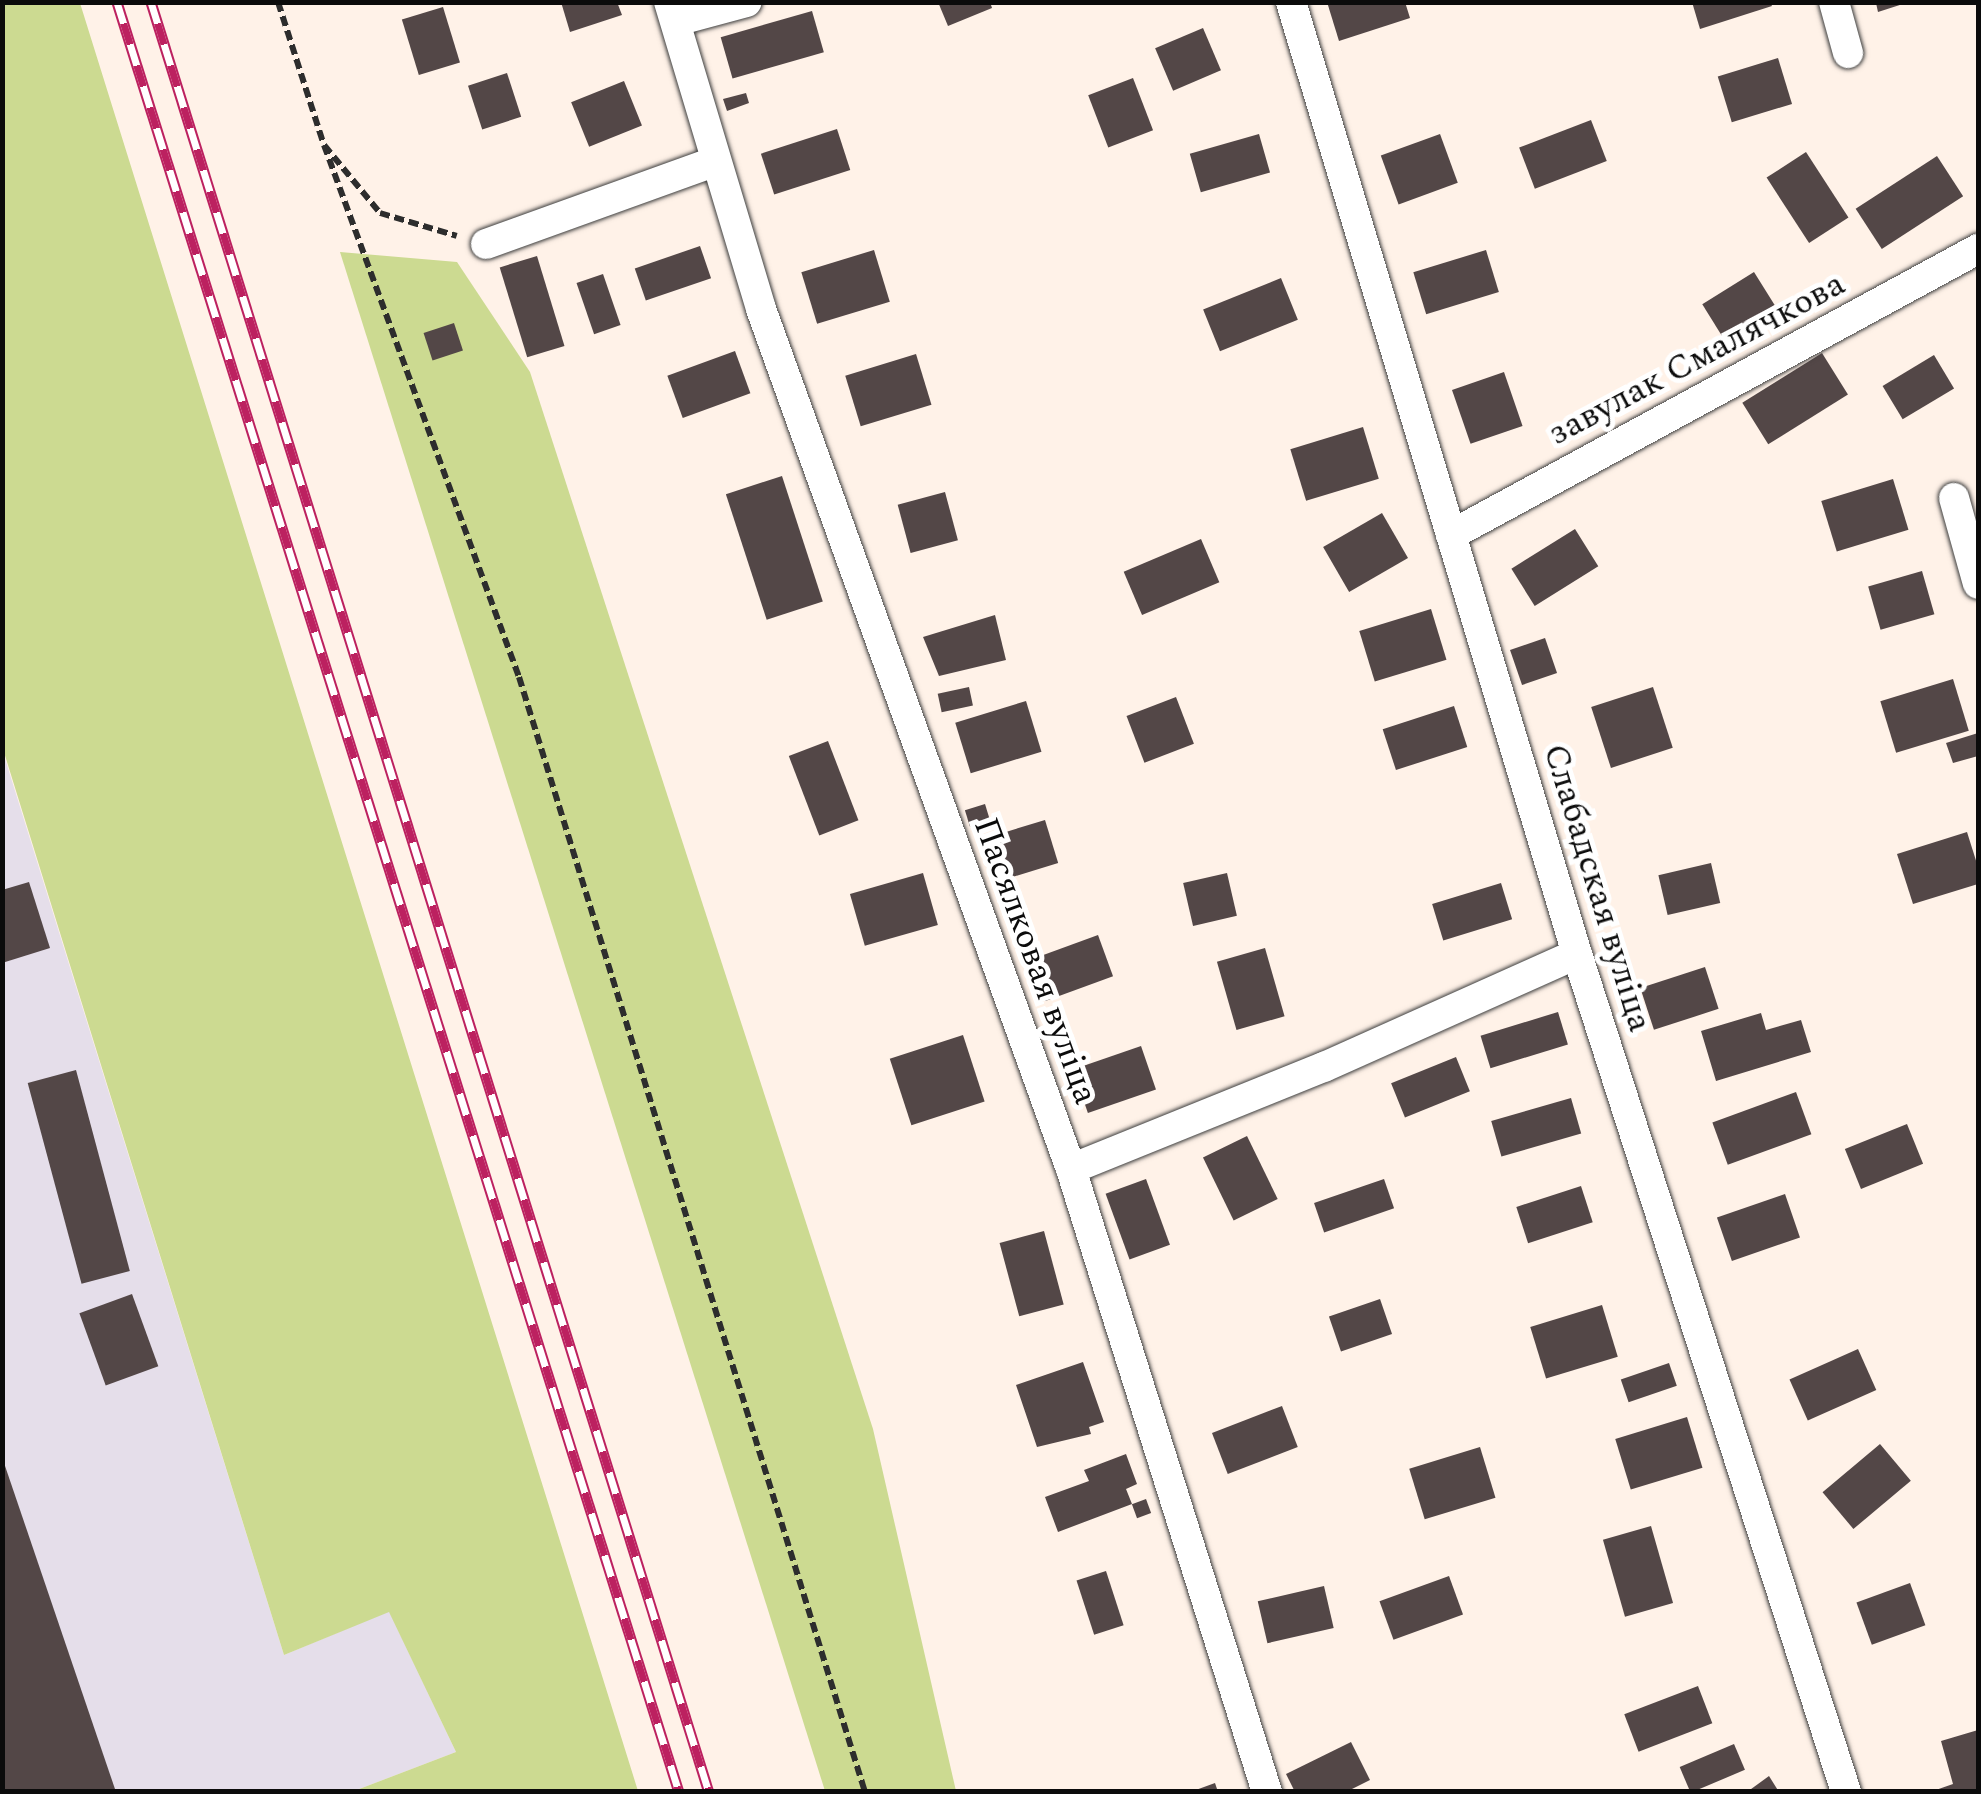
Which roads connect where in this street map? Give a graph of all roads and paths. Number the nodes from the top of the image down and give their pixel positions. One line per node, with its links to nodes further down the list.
1 (278, 2): 7 (path)
2 (748, 2): 5 (street)
3 (1291, 2): 12 (street, Слабадская вуліца)
4 (1834, 2): 6 (street)
5 (672, 12): 8 (street, Пасялковая вуліца)
6 (1848, 53)
7 (324, 146): 9 (path); 16 (path)
8 (714, 162): 9 (street); 15 (street, Пасялковая вуліца)
9 (486, 244)
10 (1978, 249): 12 (street, завулак Смалячкова)
11 (1954, 498): 13 (street)
12 (1451, 535): 14 (street, Слабадская вуліца)
13 (1978, 584)
14 (1577, 954): 15 (street); 18 (street, Слабадская вуліца)
15 (1071, 1169): 17 (street, Пасялковая вуліца)
16 (865, 1792)
17 (1267, 1792)
18 (1846, 1792)

